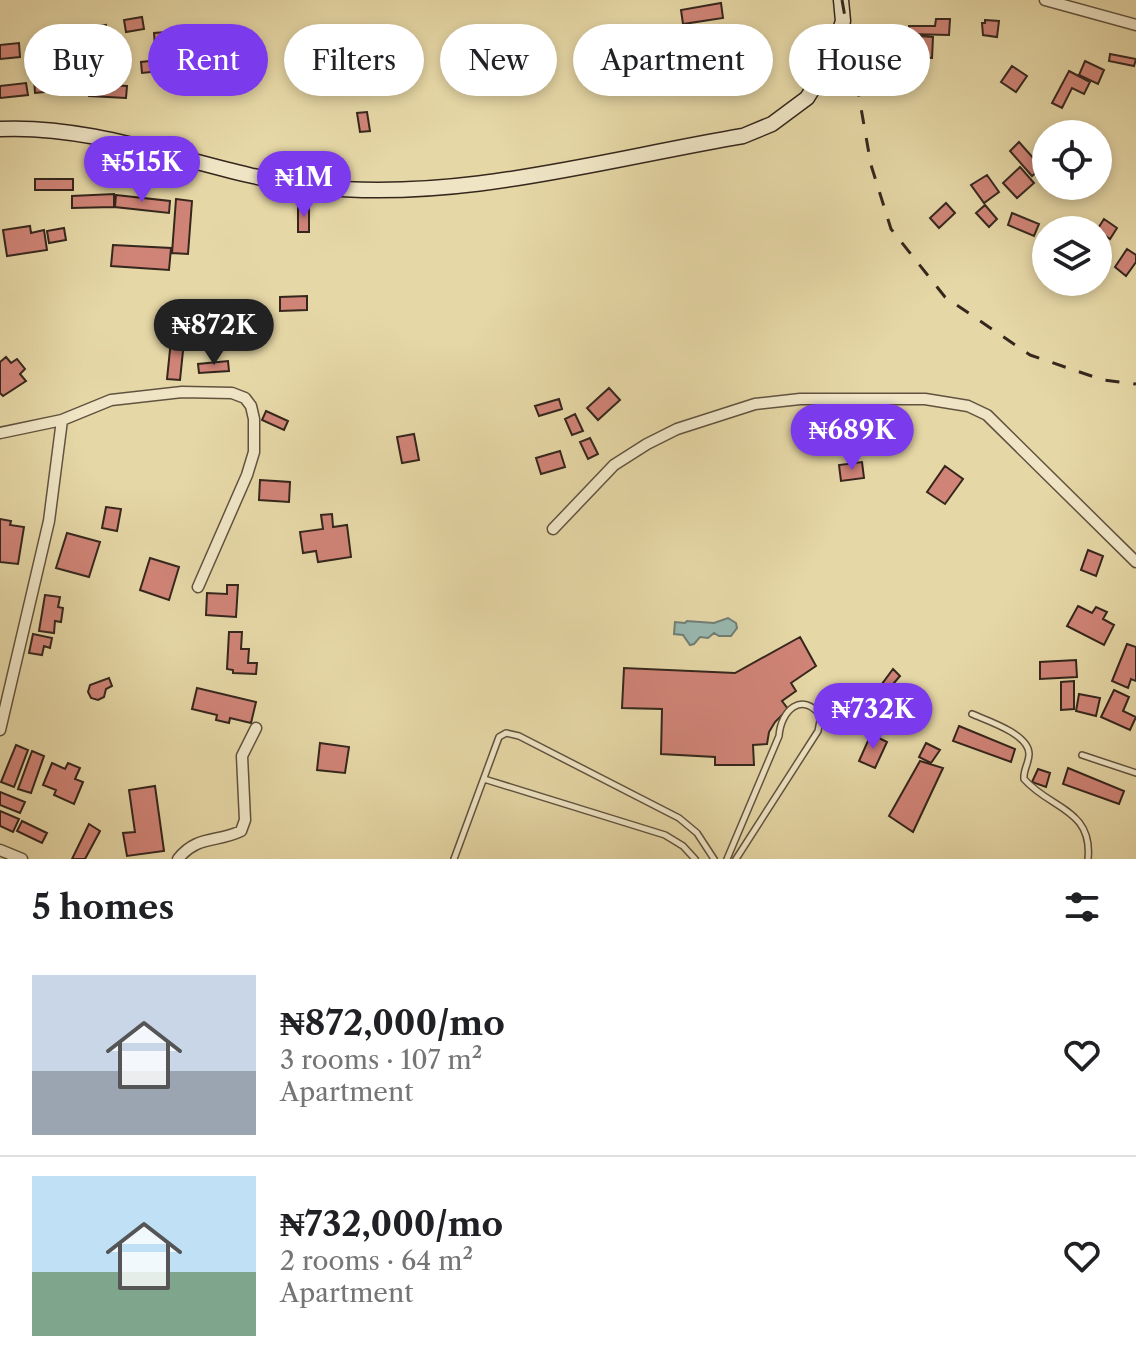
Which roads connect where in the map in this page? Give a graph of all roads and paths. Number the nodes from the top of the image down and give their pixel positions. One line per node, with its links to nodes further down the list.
1 (841, 0): 4 (main road)
2 (1045, 0): 3 (street)
3 (1136, 25)
4 (0, 129)
5 (62, 420): 6 (street); 9 (street); 12 (street)
6 (0, 433)
7 (553, 529): 8 (street)
8 (1136, 562)
9 (198, 587)
10 (972, 714): 24 (lane)
11 (256, 728): 18 (street)
12 (0, 730)
13 (1082, 755): 14 (lane)
14 (1136, 773)
15 (484, 779): 19 (lane); 20 (lane); 21 (lane)
16 (0, 850): 17 (street)
17 (22, 859)
18 (178, 859)
19 (454, 859)
20 (695, 859)
21 (714, 859)
22 (727, 859): 23 (lane)
23 (736, 859)
24 (1088, 859)

